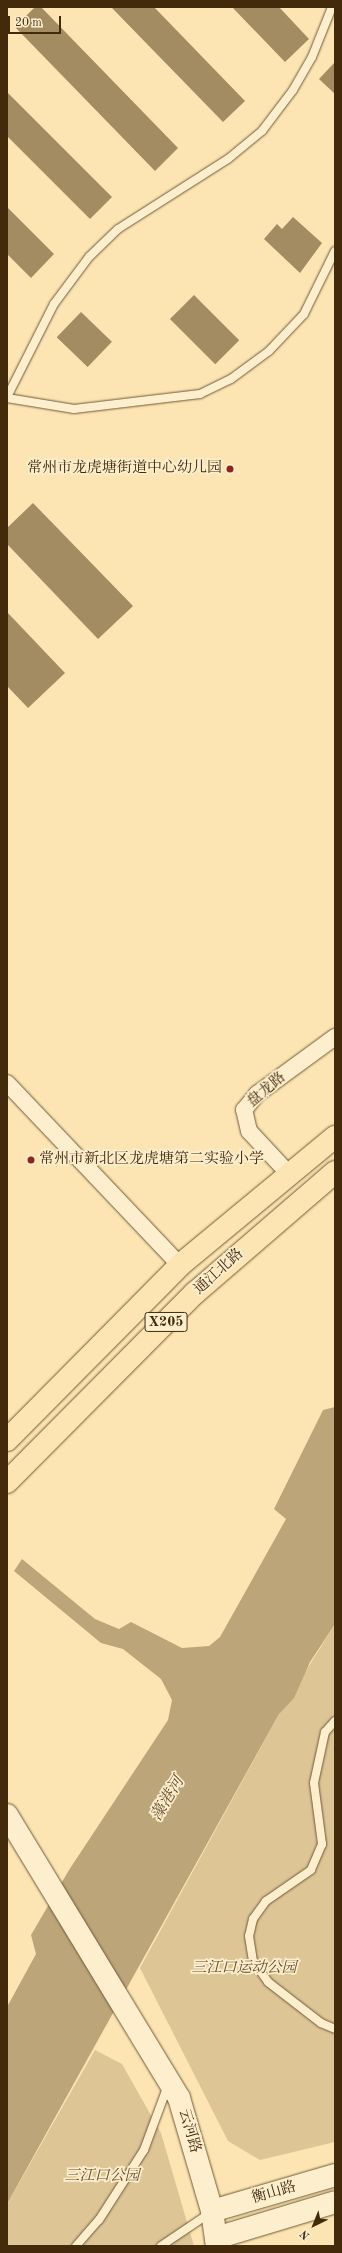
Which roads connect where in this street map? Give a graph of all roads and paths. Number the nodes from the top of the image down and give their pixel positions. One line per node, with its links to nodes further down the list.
1 (332, 7): 3 (lane)
2 (335, 251): 3 (lane)
3 (7, 397)
4 (335, 1037): 8 (street, 盘龙路)
5 (7, 1083): 9 (street)
6 (335, 1137): 8 (main road, 通江北路 / X205)
7 (335, 1172): 11 (main road, 通江北路 / X205)
8 (288, 1174): 9 (main road, 通江北路 / X205)
9 (180, 1265): 10 (main road, 通江北路 / X205)
10 (7, 1440)
11 (7, 1482)
12 (335, 1721): 14 (lane)
13 (7, 1815): 15 (street, 云河路)
14 (335, 2029)
15 (170, 2080): 18 (street, 云河路); 20 (lane)
16 (335, 2175): 18 (street, 衡山路)
17 (335, 2202): 19 (street, 衡山路)
18 (212, 2211): 19 (street, 云河路); 21 (lane)
19 (216, 2242)
20 (76, 2246)
21 (161, 2246)

